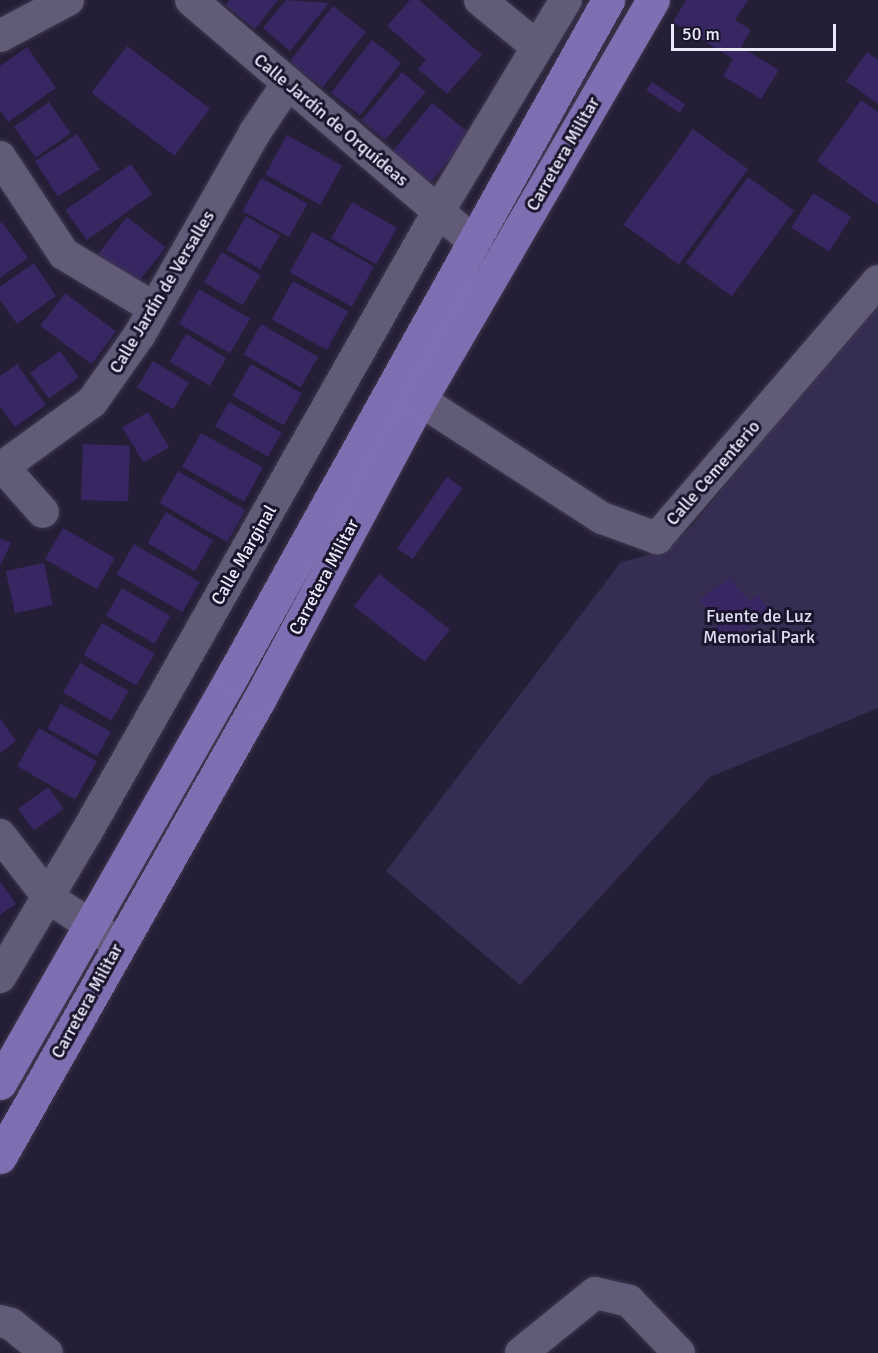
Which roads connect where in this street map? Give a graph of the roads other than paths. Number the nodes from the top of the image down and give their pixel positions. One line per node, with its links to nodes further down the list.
1 (68, 0): 7 (street)
2 (190, 0): 9 (street, Calle Jardín de Orquídeas)
3 (480, 0): 8 (street)
4 (566, 0): 8 (street, Calle Marginal)
5 (608, 0): 12 (main road, Carretera Militar)
6 (653, 0): 15 (main road, Carretera Militar)
7 (0, 36)
8 (536, 46): 11 (street, Calle Marginal)
9 (288, 83): 11 (street, Calle Jardín de Orquídeas); 14 (street, Calle Jardín de Versalles)
10 (0, 157): 14 (street)
11 (438, 212): 12 (street, Calle Jardín de Orquídeas); 19 (street, Calle Marginal)
12 (472, 240): 20 (main road, Carretera Militar)
13 (878, 281): 15 (street, Calle Cementerio)
14 (154, 308): 16 (street, Calle Jardín de Versalles)
15 (420, 400): 21 (main road, Carretera Militar)
16 (2, 468): 17 (street)
17 (43, 512)
18 (0, 836): 19 (street)
19 (49, 898): 20 (street); 22 (street, Calle Marginal)
20 (91, 927): 21 (street); 23 (main road, Carretera Militar)
21 (119, 944): 24 (main road, Carretera Militar)
22 (0, 977)
23 (0, 1083)
24 (0, 1157)
25 (0, 1321): 26 (street)
26 (47, 1353)
27 (521, 1353): 28 (street)
28 (679, 1353)

